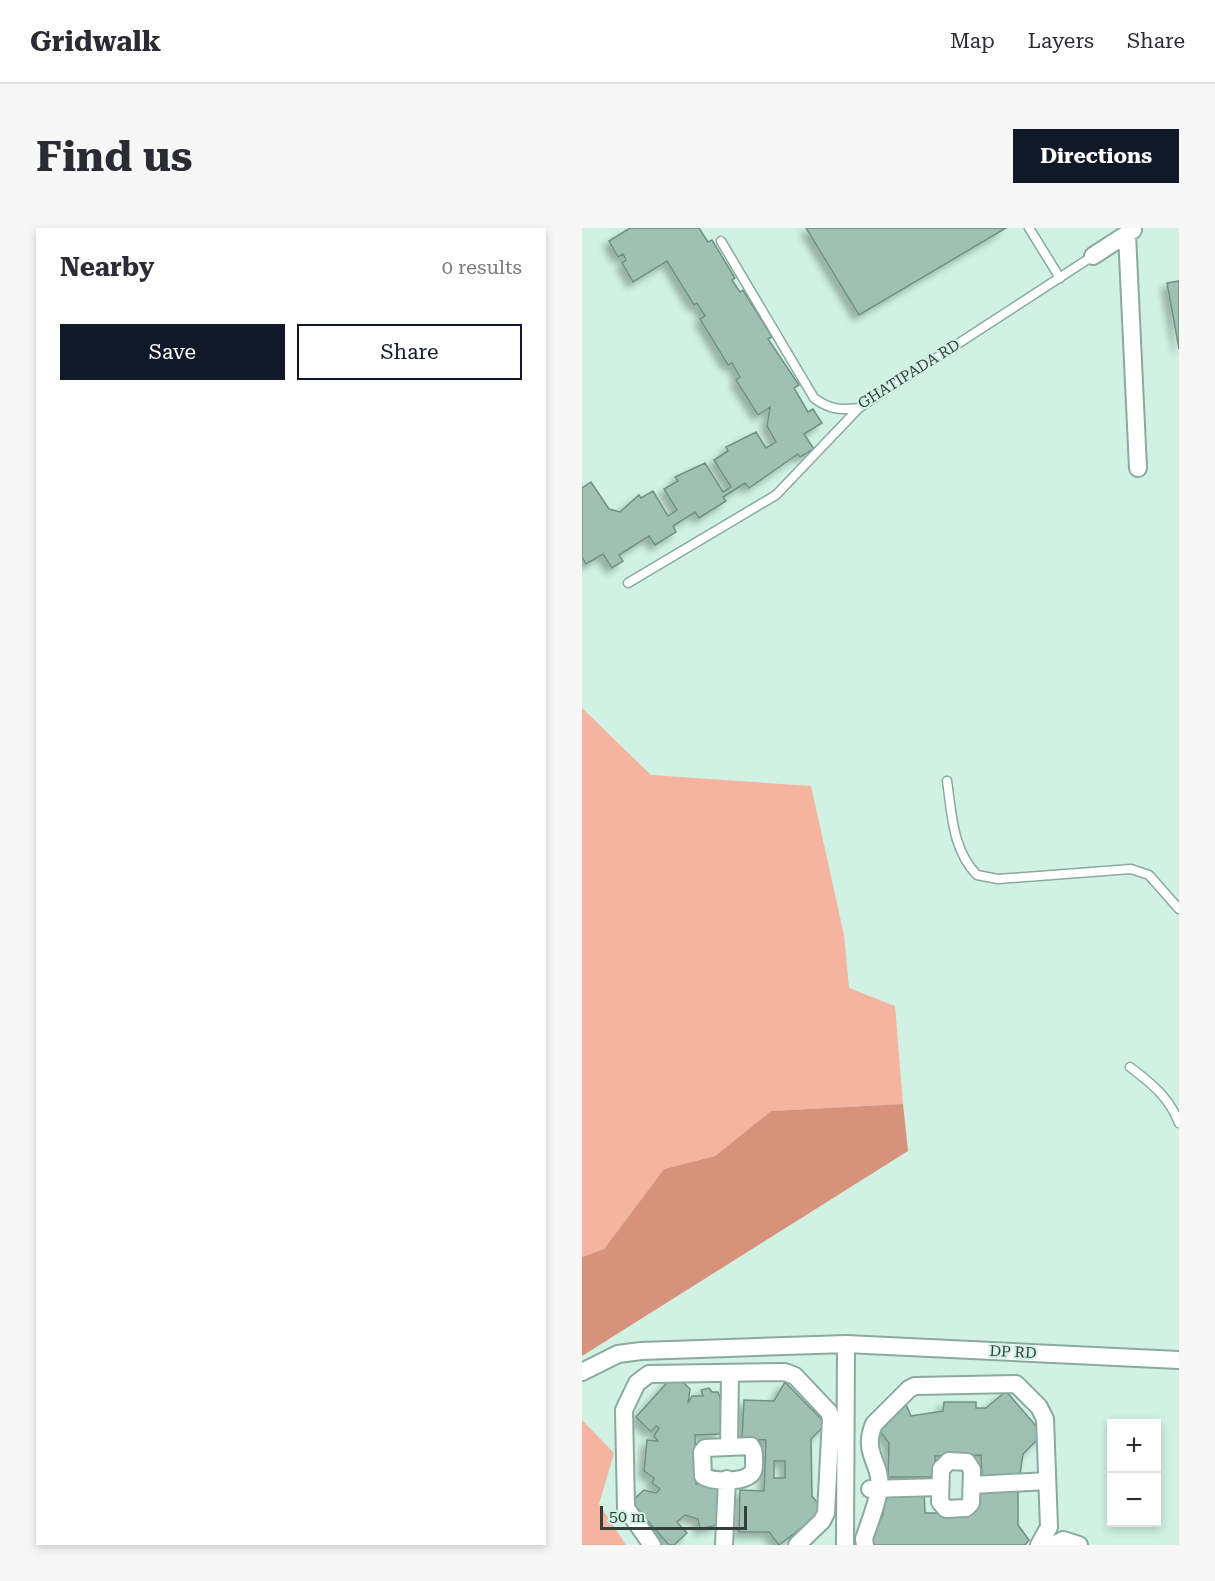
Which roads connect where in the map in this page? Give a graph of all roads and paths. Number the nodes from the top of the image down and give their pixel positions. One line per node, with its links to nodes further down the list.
1 (1029, 228): 5 (lane)
2 (1132, 231): 4 (street); 7 (street)
3 (721, 241): 6 (lane, GHATIPADA RD)
4 (1093, 256): 5 (lane, GHATIPADA RD)
5 (1060, 278): 6 (lane, GHATIPADA RD)
6 (859, 408): 8 (lane)
7 (1138, 468)
8 (628, 583)
9 (948, 781): 10 (lane)
10 (1179, 909)
11 (1130, 1067): 12 (lane)
12 (1179, 1123)
13 (846, 1344): 14 (street, DP RD); 15 (street, DP RD); 26 (street)
14 (1179, 1360)
15 (582, 1372)
16 (730, 1373): 17 (street); 23 (street); 25 (street)
17 (729, 1446): 18 (street); 18 (street)
18 (727, 1479): 24 (street)
19 (1047, 1481): 20 (street); 22 (street); 28 (street)
20 (972, 1485): 21 (street); 21 (street)
21 (940, 1487): 22 (street)
22 (874, 1489): 27 (street)
23 (652, 1545)
24 (724, 1545)
25 (797, 1545)
26 (845, 1545)
27 (865, 1545)
28 (1039, 1545)
29 (1054, 1545): 30 (street)
30 (1079, 1545)

